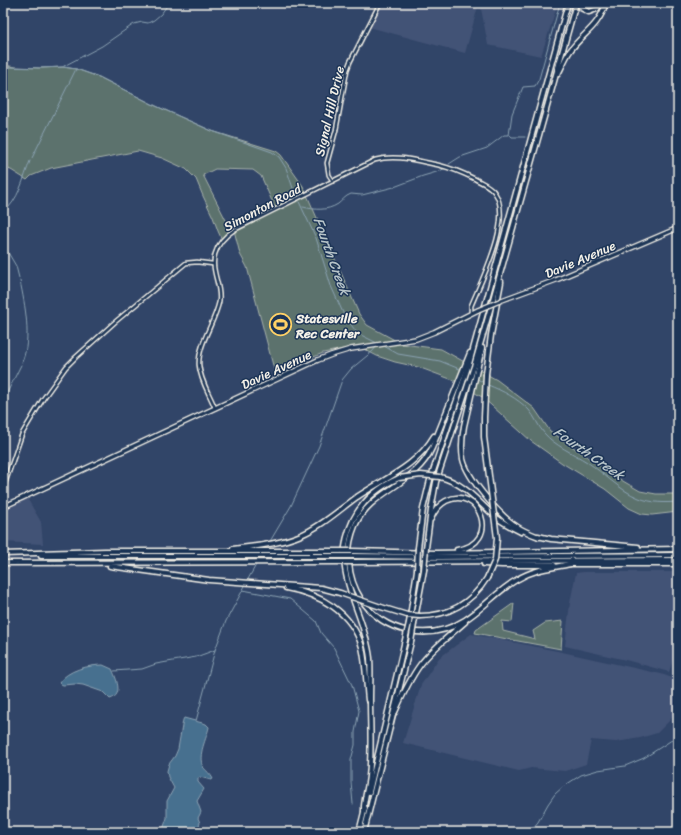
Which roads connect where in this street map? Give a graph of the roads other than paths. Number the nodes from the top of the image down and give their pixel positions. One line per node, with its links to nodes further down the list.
1 (380, 3): 8 (street, Signal Hill Drive)
2 (576, 3): 7 (highway)
3 (580, 3): 4 (highway)
4 (601, 3)
5 (606, 3): 7 (highway)
6 (568, 4): 13 (highway)
7 (555, 78): 10 (highway)
8 (332, 181): 11 (street, Simonton Road); 12 (street, Simonton Road)
9 (678, 228): 12 (main road, Davie Avenue, bridge)
10 (504, 261): 13 (highway); 33 (highway, bridge)
11 (214, 264): 15 (street); 17 (street)
12 (471, 314): 15 (main road, Davie Avenue)
13 (472, 365): 14 (highway); 16 (highway); 20 (highway)
14 (466, 382): 19 (highway); 37 (highway, bridge)
15 (215, 408): 18 (main road, Davie Avenue)
16 (443, 418): 23 (highway); 34 (highway)
17 (3, 489)
18 (3, 507)
19 (428, 528): 24 (highway); 35 (highway, bridge)
20 (539, 536): 21 (highway); 36 (highway, bridge)
21 (658, 549): 22 (highway); 24 (highway)
22 (678, 549)
23 (169, 551): 24 (highway, bridge); 25 (highway)
24 (436, 553)
25 (3, 555): 26 (highway, bridge)
26 (678, 555)
27 (678, 560): 28 (highway)
28 (455, 562): 30 (highway, bridge); 31 (highway)
29 (3, 563): 30 (highway)
30 (74, 564): 33 (highway)
31 (570, 564): 32 (highway); 34 (highway)
32 (678, 564)
33 (268, 584): 36 (highway)
34 (483, 606): 35 (highway)
35 (391, 724): 39 (highway)
36 (370, 731): 37 (highway)
37 (364, 811): 38 (highway)
38 (359, 832)
39 (364, 832)

